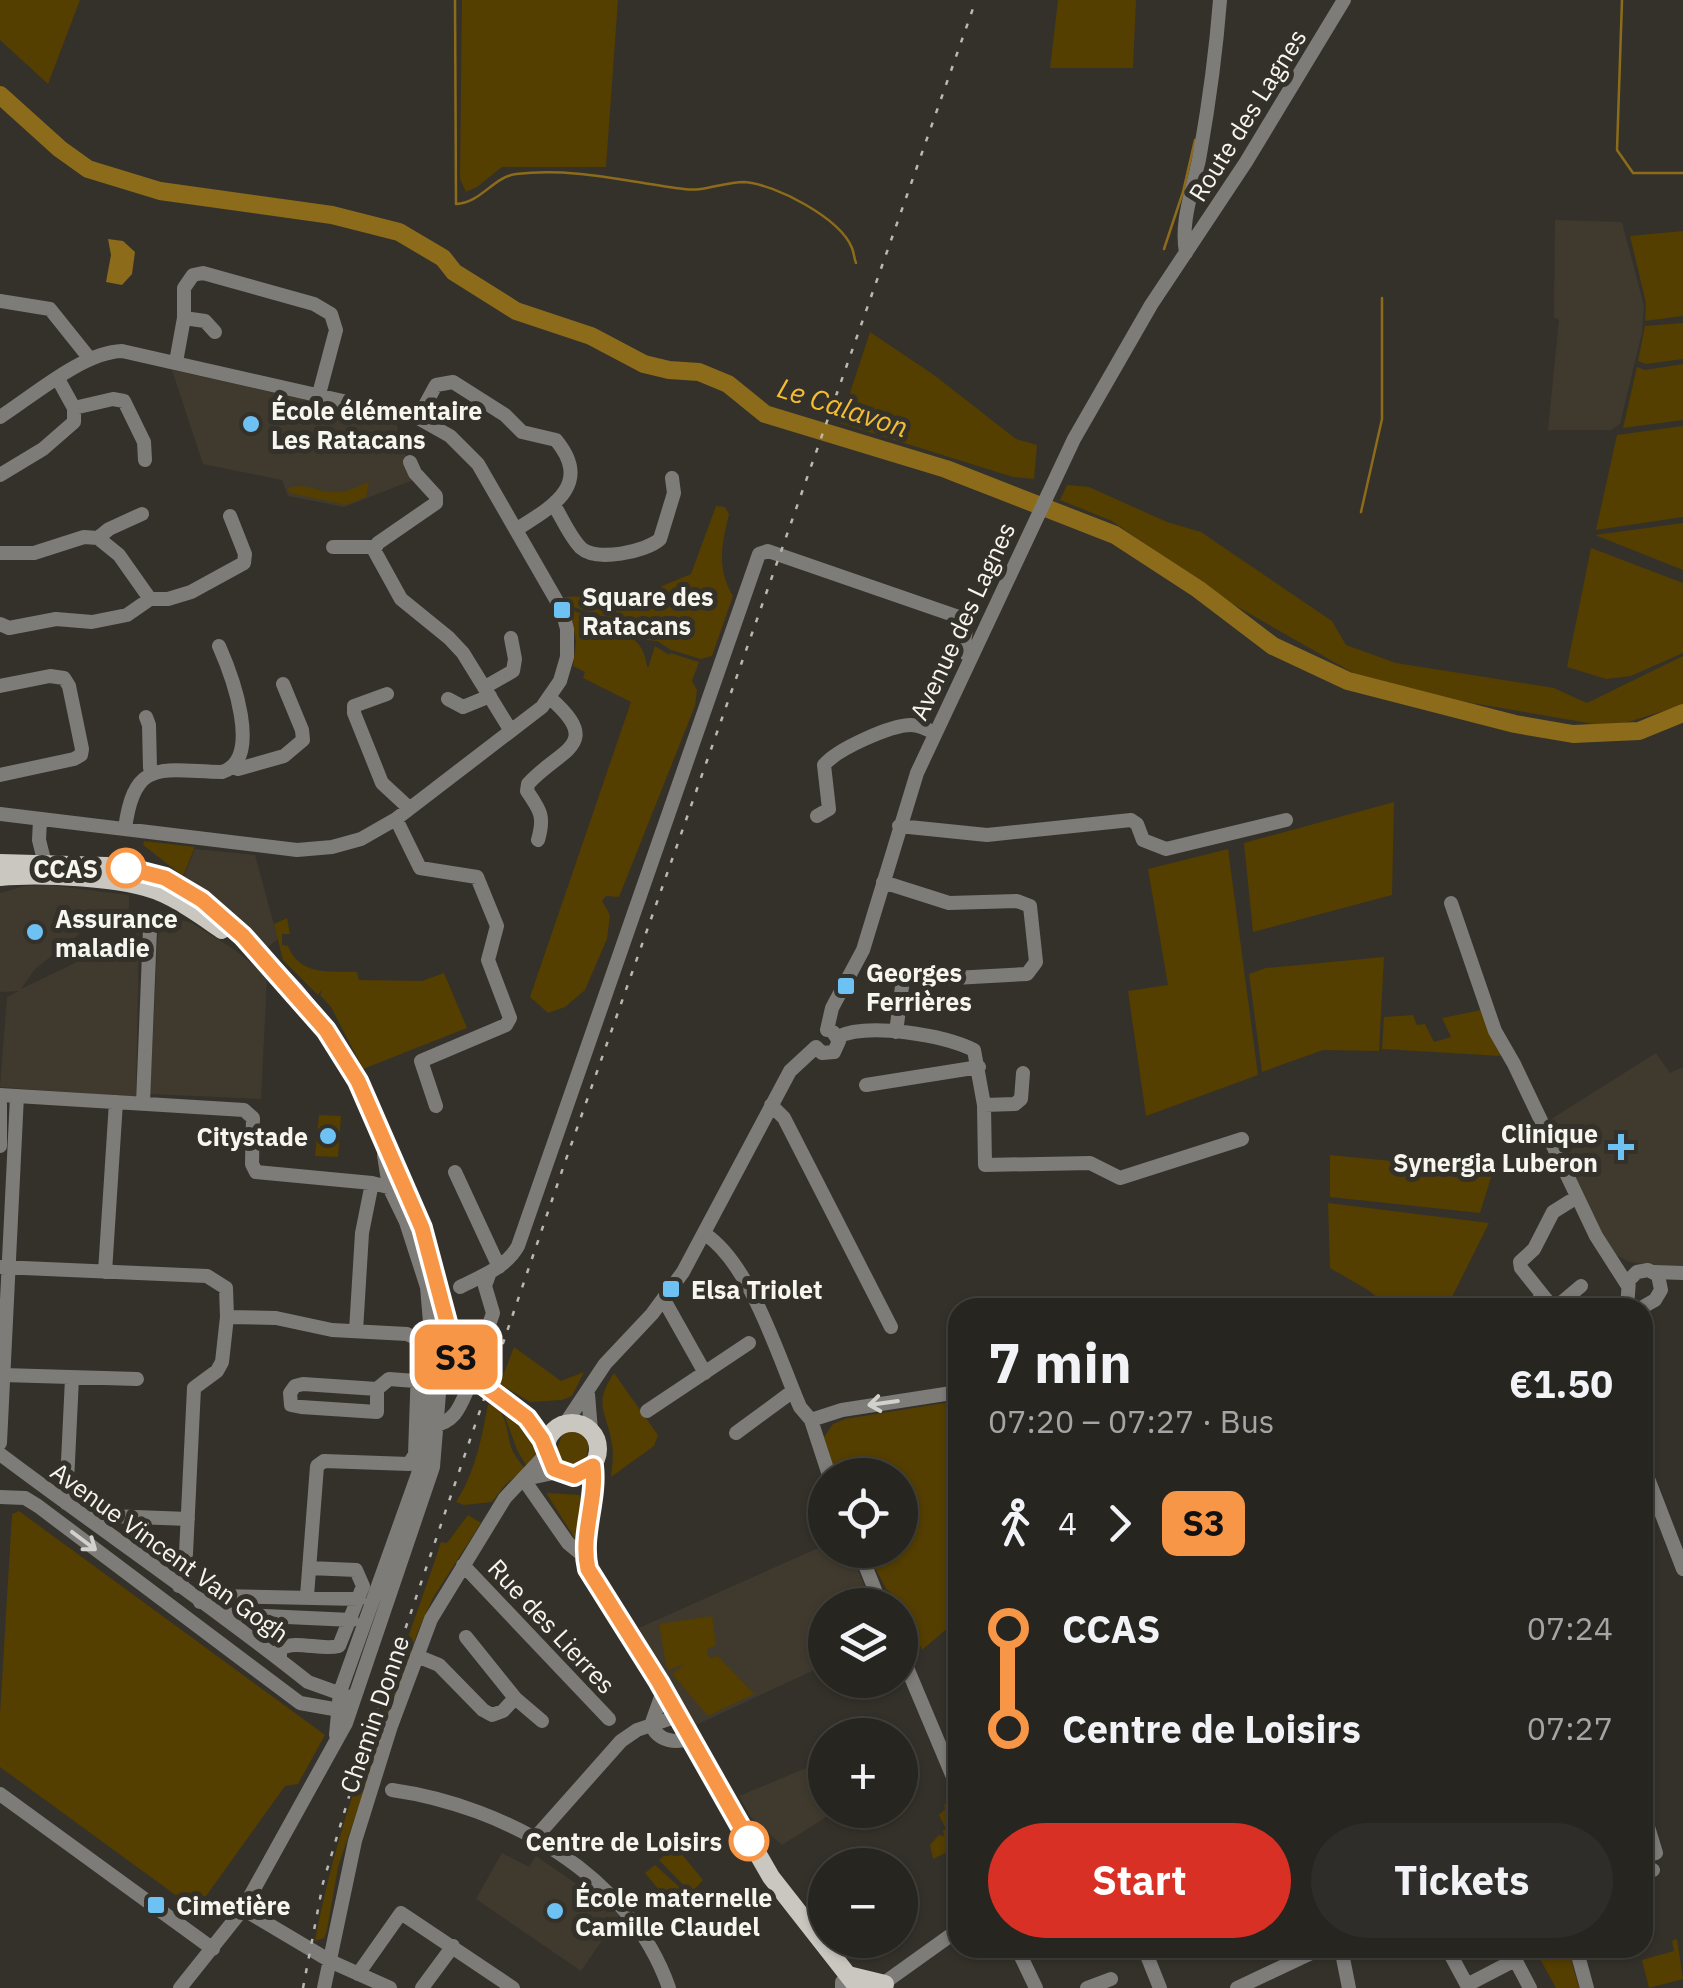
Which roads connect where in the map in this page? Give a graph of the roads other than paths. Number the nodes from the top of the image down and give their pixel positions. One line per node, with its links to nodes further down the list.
1 (1220, 0): 3 (street)
2 (1344, 0): 3 (street, Route des Lagnes)
3 (1186, 253): 30 (street, Avenue des Lagnes)
4 (0, 301): 7 (street)
5 (184, 318): 6 (street); 8 (street); 10 (street)
6 (215, 332)
7 (90, 359): 8 (street); 9 (street)
8 (176, 362): 10 (street)
9 (58, 379): 11 (street); 12 (street)
10 (319, 394): 13 (street)
11 (74, 408): 14 (street); 16 (street)
12 (0, 418)
13 (418, 418): 18 (street); 21 (street)
14 (145, 460)
15 (410, 462): 24 (street)
16 (0, 474)
17 (672, 478): 18 (street)
18 (554, 506): 21 (street)
19 (142, 514): 22 (street)
20 (230, 516): 26 (street)
21 (516, 528): 35 (street)
22 (98, 538): 25 (street); 26 (street)
23 (333, 547): 24 (street)
24 (375, 547): 33 (street)
25 (0, 553)
26 (150, 599): 27 (street)
27 (0, 624)
28 (512, 638): 33 (street)
29 (218, 646): 40 (street)
30 (971, 658): 39 (street, Avenue des Lagnes); 88 (street)
31 (283, 684): 40 (street)
32 (0, 686): 42 (street)
33 (488, 692): 36 (street); 38 (street)
34 (387, 694): 43 (street)
35 (550, 698): 38 (street); 52 (street)
36 (448, 699)
37 (146, 718): 41 (street)
38 (511, 732): 43 (street)
39 (934, 732): 45 (street); 49 (street, Avenue des Lagnes)
40 (233, 767): 41 (street)
41 (154, 773): 50 (street)
42 (0, 775)
43 (409, 808): 46 (street)
44 (0, 814): 47 (street)
45 (817, 816)
46 (396, 819): 50 (street); 75 (street)
47 (40, 820): 50 (street); 51 (street)
48 (1286, 820): 49 (street)
49 (899, 826): 57 (street, Avenue des Lagnes)
50 (125, 829)
51 (39, 840): 54 (street); 55 (street)
52 (538, 840)
53 (0, 863): 54 (main road)
54 (22, 864): 55 (main road)
55 (45, 864): 56 (street); 62 (main road)
56 (0, 877): 62 (main road)
57 (884, 882): 60 (street); 64 (street, Avenue des Lagnes)
58 (1451, 902): 81 (street)
59 (150, 929): 71 (street)
60 (936, 979)
61 (903, 980): 63 (street)
62 (295, 991): 80 (main road)
63 (896, 1032): 64 (street); 65 (street)
64 (832, 1034): 73 (street)
65 (979, 1067): 67 (street); 74 (street)
66 (1022, 1073): 74 (street)
67 (866, 1084)
68 (0, 1095): 69 (street)
69 (16, 1096): 70 (street); 87 (street)
70 (116, 1102): 71 (street); 89 (street)
71 (143, 1103): 79 (street)
72 (0, 1104): 77 (street)
73 (771, 1105): 82 (street); 103 (street)
74 (984, 1105): 76 (street)
75 (436, 1106)
76 (1242, 1139)
77 (0, 1146)
78 (455, 1172): 88 (street)
79 (372, 1183): 80 (street); 104 (street)
80 (397, 1190): 83 (main road); 101 (street)
81 (1577, 1196): 85 (street); 97 (street)
82 (704, 1234): 84 (street); 86 (street)
83 (425, 1237): 93 (street); 101 (main road)
84 (697, 1248): 86 (street); 99 (street)
85 (1614, 1262): 90 (street); 96 (street)
86 (733, 1266): 113 (street)
87 (4, 1267): 89 (street); 108 (street)
88 (494, 1269): 93 (street); 95 (street)
89 (104, 1272): 102 (street)
90 (1646, 1272): 91 (street); 94 (street); 96 (street)
91 (1683, 1275): 94 (street)
92 (1580, 1286): 98 (street)
93 (461, 1288): 95 (street); 101 (street)
94 (1661, 1290): 100 (street)
95 (486, 1295): 120 (street, bridge)
96 (1628, 1296)
97 (1545, 1298)
98 (1560, 1298)
99 (664, 1300): 107 (street); 114 (street)
100 (1653, 1300)
101 (437, 1311): 105 (street); 105 (street); 117 (main road)
102 (227, 1317): 104 (street); 135 (street)
103 (890, 1327)
104 (356, 1331): 105 (street)
105 (419, 1340): 111 (street)
106 (749, 1343): 107 (street)
107 (704, 1373): 116 (street)
108 (3, 1375): 109 (street); 123 (street)
109 (72, 1378): 110 (street); 132 (street)
110 (137, 1379)
111 (429, 1385): 112 (street); 120 (street); 138 (street)
112 (378, 1389): 112 (street)
113 (793, 1391): 118 (street); 122 (street)
114 (588, 1394): 119 (street); 121 (street)
115 (948, 1394): 118 (street, one-way to 118)
116 (647, 1411)
117 (527, 1418): 119 (main road); 124 (main road)
118 (811, 1420): 125 (street)
119 (564, 1424): 121 (main road); 124 (main road)
120 (432, 1426): 151 (street); 155 (street)
121 (591, 1430): 127 (main road)
122 (736, 1433)
123 (0, 1443)
124 (546, 1450): 128 (main road); 129 (street, Chemin Donne)
125 (823, 1458)
126 (5, 1460): 131 (street); 132 (street, Avenue Vincent Van Gogh)
127 (593, 1466): 128 (main road); 134 (main road)
128 (564, 1474): 129 (street); 134 (main road)
129 (524, 1480): 136 (street); 137 (street, Chemin Donne)
130 (1653, 1491): 139 (street)
131 (0, 1497): 154 (street, Avenue Vincent Van Gogh, one-way to 154)
132 (66, 1502): 133 (street, Avenue Vincent Van Gogh)
133 (83, 1514): 135 (street); 140 (street, Avenue Vincent Van Gogh)
134 (590, 1518): 136 (main road)
135 (188, 1520): 140 (street)
136 (585, 1558): 150 (main road)
137 (463, 1564): 147 (street, Chemin Donne); 156 (street, Rue des Lierres)
138 (309, 1568): 141 (street); 142 (street)
139 (1683, 1569)
140 (179, 1586): 143 (street, Avenue Vincent Van Gogh)
141 (307, 1596): 142 (street); 143 (street)
142 (359, 1598): 145 (street)
143 (200, 1602): 144 (street, Avenue Vincent Van Gogh)
144 (219, 1614): 145 (street); 148 (street, Avenue Vincent Van Gogh)
145 (352, 1620): 148 (street)
146 (466, 1637): 153 (street)
147 (417, 1656): 153 (street); 161 (street, Chemin Donne)
148 (280, 1660): 149 (street, Avenue Vincent Van Gogh)
149 (316, 1686): 151 (street, Avenue Vincent Van Gogh); 154 (street)
150 (661, 1688): 158 (street); 159 (main road)
151 (340, 1692): 155 (street)
152 (918, 1694): 160 (street)
153 (515, 1698): 157 (street)
154 (314, 1704): 155 (street, Avenue Vincent Van Gogh)
155 (346, 1708): 166 (street)
156 (609, 1719)
157 (542, 1721)
158 (651, 1725): 159 (street); 159 (street); 165 (street)
159 (682, 1730): 182 (main road); 182 (main road)
160 (948, 1765)
161 (377, 1772): 162 (street); 164 (street, Chemin Donne)
162 (392, 1790): 164 (street); 165 (street)
163 (0, 1794): 169 (street)
164 (368, 1800): 170 (street, Chemin Donne)
165 (536, 1838): 188 (street)
166 (243, 1909): 169 (street); 170 (street)
167 (948, 1938): 183 (street)
168 (453, 1946): 179 (street); 181 (street); 187 (street)
169 (213, 1949): 184 (street)
170 (328, 1958): 179 (street); 185 (street, Chemin Donne)
171 (1022, 1958): 189 (street)
172 (1148, 1958): 191 (street)
173 (1301, 1958): 192 (street)
174 (1343, 1958): 193 (street)
175 (1452, 1958): 176 (street)
176 (1506, 1958)
177 (1514, 1958): 194 (street)
178 (1579, 1958): 195 (street)
179 (358, 1974): 186 (street)
180 (1111, 1979): 190 (street)
181 (502, 1985)
182 (848, 1985): 183 (main road)
183 (882, 1987)
184 (180, 1988)
185 (324, 1988)
186 (390, 1988)
187 (422, 1988)
188 (670, 1988)
189 (1036, 1988)
190 (1087, 1988)
191 (1160, 1988)
192 (1237, 1988)
193 (1349, 1988)
194 (1530, 1988)
195 (1588, 1988)

